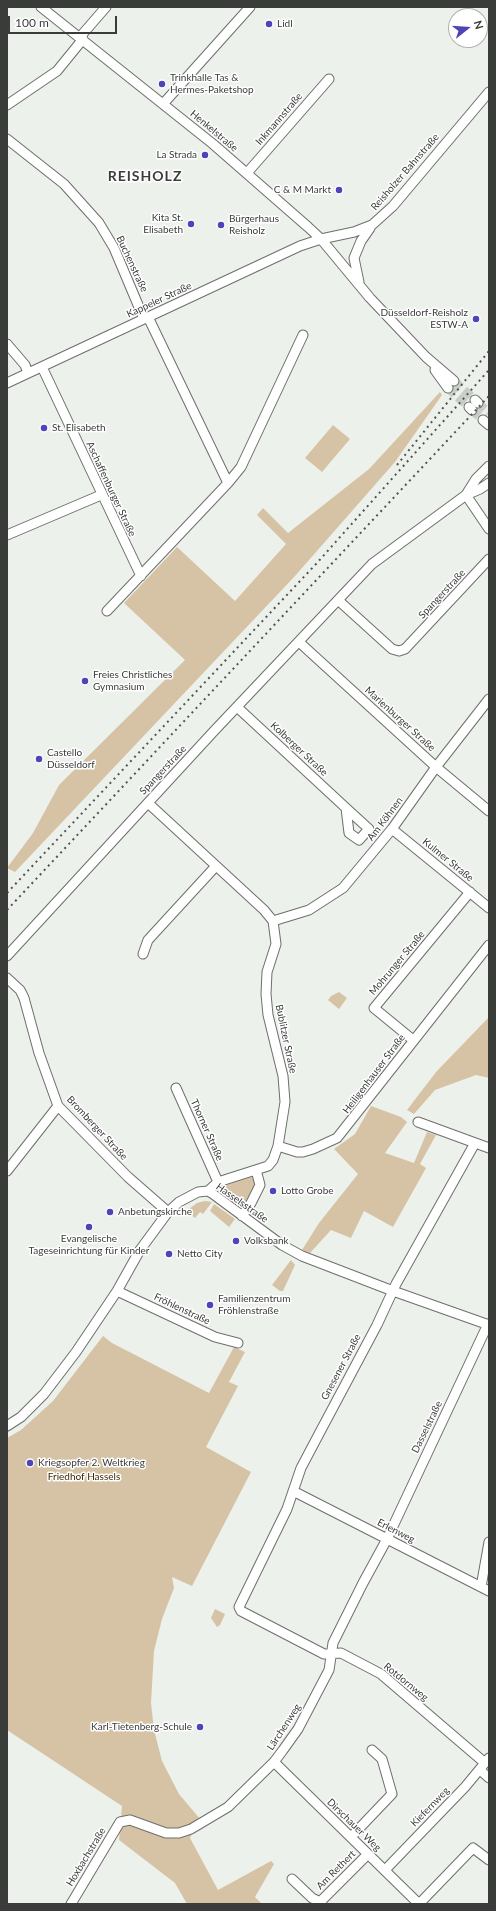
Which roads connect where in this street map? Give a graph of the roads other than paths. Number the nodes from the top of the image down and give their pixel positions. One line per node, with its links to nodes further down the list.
1 (41, 7): 4 (street, Henkelstraße)
2 (106, 7): 4 (street)
3 (250, 7): 7 (street)
4 (82, 38): 7 (street, Henkelstraße); 8 (street)
5 (329, 79): 10 (street, Inkmannstraße)
6 (489, 92): 11 (street, Reisholzer Bahnstraße)
7 (163, 104): 10 (street, Henkelstraße)
8 (7, 105)
9 (7, 139): 14 (street, Buchenstraße)
10 (246, 173): 12 (street, Henkelstraße)
11 (372, 225): 12 (street, Reisholzer Bahnstraße); 13 (street, Henkelstraße)
12 (321, 239): 13 (street, Henkelstraße); 14 (street, Kappeler Straße)
13 (361, 286): 20 (street, Henkelstraße)
14 (146, 318): 17 (street, Kappeler Straße); 22 (street, Buchenstraße)
15 (303, 335): 22 (street)
16 (7, 344): 18 (street)
17 (42, 367): 18 (street, Kappeler Straße); 24 (street, Aschaffenburger Straße)
18 (28, 373): 19 (street, Kappeler Straße)
19 (7, 383)
20 (451, 385)
21 (489, 466): 25 (street, Spangerstraße)
22 (228, 483): 29 (street)
23 (489, 483): 25 (street, Spangerstraße)
24 (101, 495): 27 (street); 29 (street, Aschaffenburger Straße)
25 (466, 495): 26 (street); 30 (street, Spangerstraße)
26 (489, 529)
27 (7, 535)
28 (489, 559): 30 (street, Spangerstraße)
29 (141, 576): 31 (street)
30 (338, 600): 32 (street, Spangerstraße)
31 (106, 611)
32 (299, 642): 34 (street, Spangerstraße); 35 (street, Marienburger Straße)
33 (489, 699): 35 (street, Am Köhnen)
34 (237, 707): 36 (street, Spangerstraße); 37 (street, Kolberger Straße)
35 (436, 767): 38 (street, Marienburger Straße); 39 (street, Am Köhnen)
36 (148, 803): 40 (street); 46 (street, Spangerstraße)
37 (346, 808)
38 (489, 811)
39 (392, 829): 41 (street, Kulmer Straße); 43 (street, Am Köhnen)
40 (216, 866): 43 (street); 45 (street)
41 (470, 892): 42 (street, Kulmer Straße); 48 (street, Mohrunger Straße)
42 (489, 908)
43 (273, 921): 53 (street, Bublitzer Straße)
44 (489, 945): 48 (street, Heiligenhauser Straße)
45 (143, 954)
46 (7, 956)
47 (7, 978): 50 (street, Bromberger Straße)
48 (413, 1040): 53 (street, Heiligenhauser Straße)
49 (176, 1088): 57 (street, Thorner Straße)
50 (58, 1106): 56 (street); 59 (street, Bromberger Straße)
51 (418, 1122): 52 (street)
52 (475, 1143): 54 (street); 62 (street, Gnesener Straße)
53 (278, 1146): 55 (street)
54 (489, 1148)
55 (256, 1170): 57 (street); 60 (street)
56 (7, 1171)
57 (218, 1182): 58 (street)
58 (208, 1191): 59 (street, Hasselsstraße); 60 (street, Hasselsstraße)
59 (168, 1212): 61 (street, Hasselsstraße)
60 (242, 1216): 62 (street, Hasselsstraße)
61 (117, 1291): 64 (street, Fröhlenstraße); 65 (street, Hasselsstraße)
62 (393, 1291): 63 (street, Hasselsstraße); 66 (street, Gnesener Straße)
63 (489, 1324): 67 (street, Dasselstraße)
64 (238, 1343)
65 (7, 1426)
66 (293, 1491): 67 (street, Erlenweg); 70 (street, Gnesener Straße)
67 (388, 1539): 69 (street, Erlenweg); 71 (street, Lärchenweg)
68 (489, 1542): 69 (street)
69 (485, 1589)
70 (239, 1607): 71 (street, Rotdornweg)
71 (332, 1654): 73 (street, Lärchenweg); 74 (street, Rotdornweg)
72 (372, 1750): 77 (street)
73 (274, 1762): 76 (street, Lärchenweg); 77 (street, Dirschauer Weg)
74 (485, 1764): 75 (street, Rotdornweg); 80 (street, Kiefernweg)
75 (489, 1778)
76 (120, 1822): 83 (street, Hoxbachstraße)
77 (351, 1837): 78 (street, Dirschauer Weg)
78 (368, 1854): 80 (street, Dirschauer Weg); 82 (street, Am Rethert)
79 (489, 1860): 84 (street)
80 (385, 1870): 84 (street, Dirschauer Weg)
81 (292, 1878): 82 (street, Am Rethert)
82 (321, 1903)
83 (71, 1904)
84 (419, 1904)

